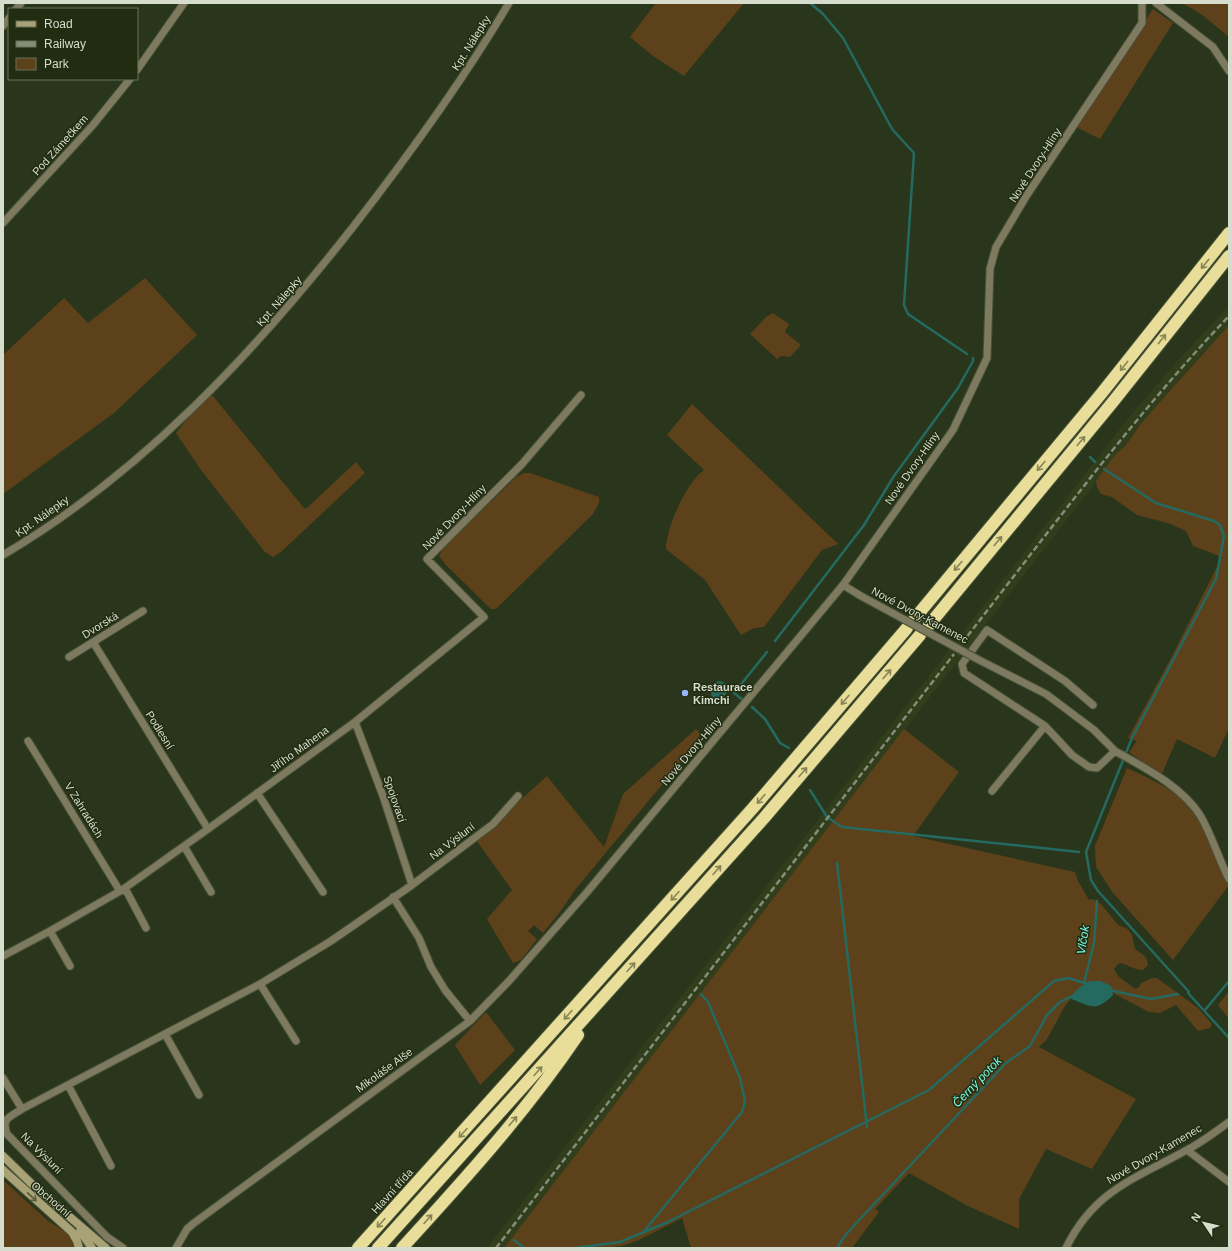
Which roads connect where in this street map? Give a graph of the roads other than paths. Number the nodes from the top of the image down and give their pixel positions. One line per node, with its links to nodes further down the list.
1 (184, 3): 5 (street)
2 (509, 3): 12 (street, Kpt. Nálepky)
3 (1142, 3): 13 (street, Nové Dvory-Hlíny)
4 (1156, 3): 6 (street)
5 (138, 69)
6 (1229, 71)
7 (129, 80): 8 (street, Pod Zámečkem)
8 (3, 223)
9 (1229, 234): 15 (highway, one-way to 15)
10 (1229, 256): 16 (highway, one-way to 10)
11 (581, 396): 22 (street, Nové Dvory-Hlíny)
12 (3, 555)
13 (843, 585): 25 (street, Nové Dvory-Kamenec, bridge); 34 (street, Nové Dvory-Hlíny)
14 (143, 611): 19 (street, Dvorská)
15 (916, 618)
16 (929, 625)
17 (907, 628): 63 (highway, Hlavní třída, one-way to 63)
18 (920, 635): 43 (highway, one-way to 18)
19 (93, 642): 20 (street, Dvorská); 29 (street, Podlesní)
20 (69, 657)
21 (1093, 705): 23 (street, Nové Dvory-Kamenec)
22 (355, 722): 27 (street, Jiřího Mahena); 32 (street, Spojovací)
23 (1045, 726): 25 (street, Nové Dvory-Kamenec); 26 (street)
24 (28, 741): 33 (street, V Zahradách)
25 (1118, 752): 31 (street)
26 (992, 791)
27 (257, 793): 29 (street, Jiřího Mahena); 36 (street)
28 (518, 796): 32 (street, Na Výsluní)
29 (208, 829): 30 (street, Jiřího Mahena)
30 (184, 846): 33 (street, Jiřího Mahena); 35 (street)
31 (1229, 879)
32 (412, 885): 37 (street, Na Výsluní)
33 (122, 890): 38 (street); 39 (street, Jiřího Mahena)
34 (588, 891): 44 (street, Mikoláše Alše)
35 (211, 892)
36 (323, 892)
37 (393, 897): 42 (street, Na Výsluní); 44 (street)
38 (146, 928)
39 (50, 931): 40 (street, Jiřího Mahena); 41 (street)
40 (3, 956)
41 (70, 966)
42 (260, 984): 45 (street, Na Výsluní); 46 (street)
43 (605, 996): 64 (highway, one-way to 43); 65 (highway, one-way to 43)
44 (470, 1021): 62 (street, Mikoláše Alše)
45 (165, 1034): 48 (street, Na Výsluní); 49 (street)
46 (296, 1041)
47 (3, 1078): 50 (street)
48 (68, 1085): 50 (street, Na Výsluní); 54 (street)
49 (198, 1095)
50 (22, 1109): 61 (street, Na Výsluní)
51 (1229, 1122): 52 (street, Nové Dvory-Kamenec)
52 (1187, 1150): 56 (street); 66 (street, Nové Dvory-Kamenec)
53 (3, 1156): 57 (main road, Obchodní)
54 (110, 1166)
55 (3, 1170): 58 (main road, Obchodní, one-way to 58)
56 (1229, 1182)
57 (68, 1216): 59 (main road); 60 (main road)
58 (79, 1248)
59 (92, 1248)
60 (106, 1248)
61 (123, 1248)
62 (176, 1248)
63 (358, 1248)
64 (378, 1248)
65 (402, 1248)
66 (1066, 1248)

